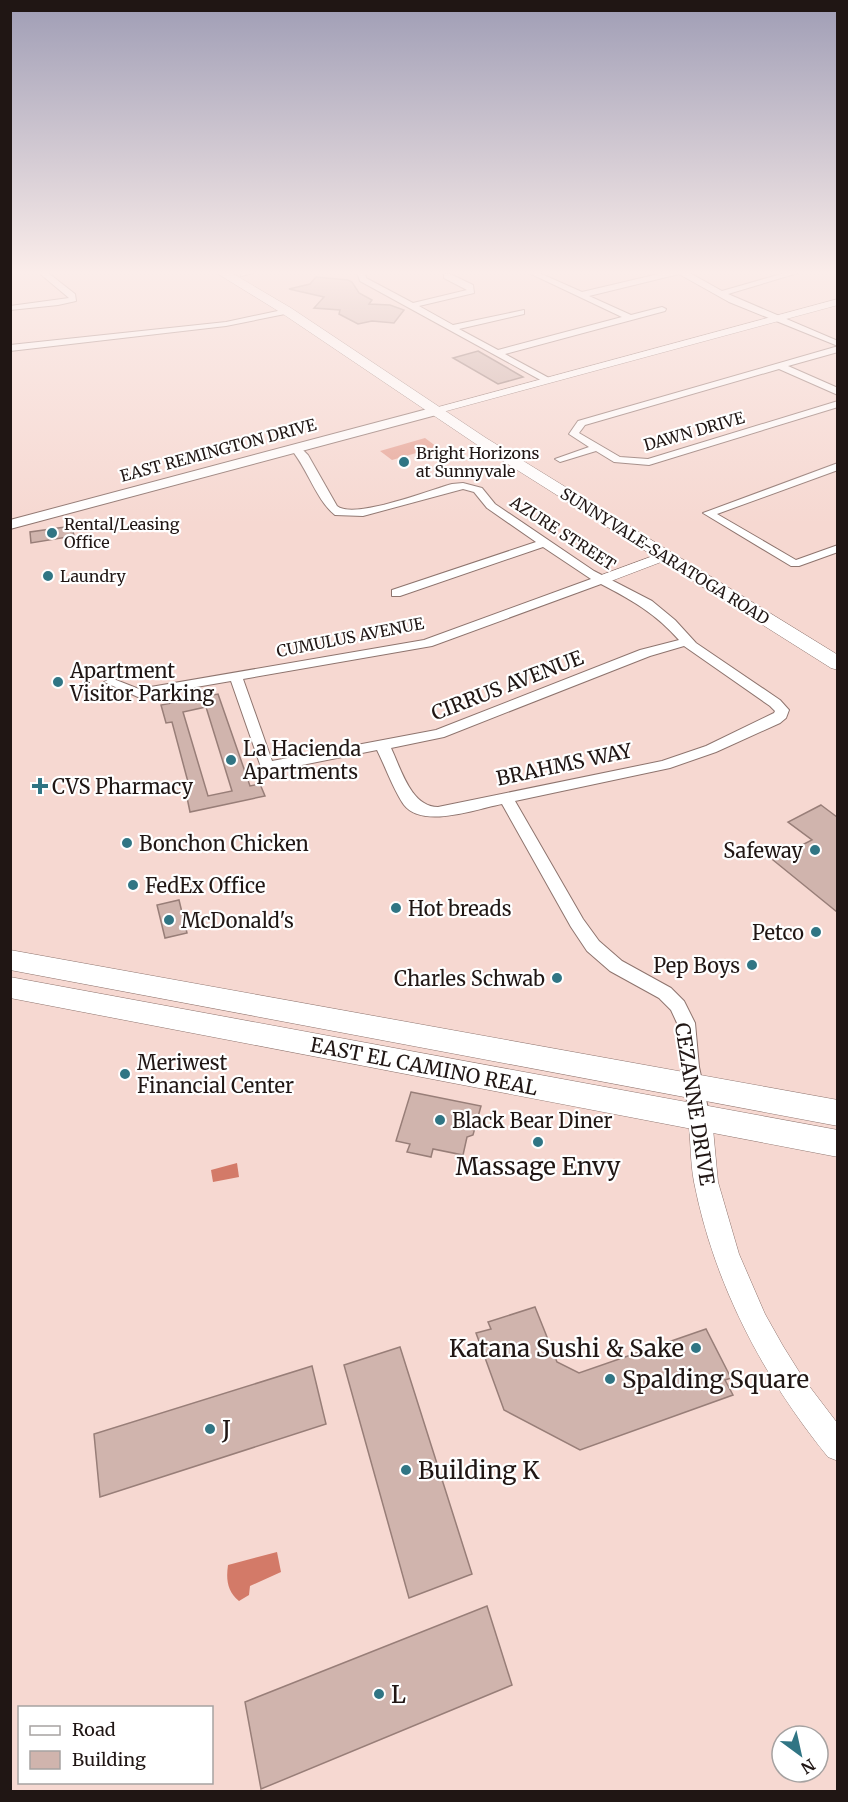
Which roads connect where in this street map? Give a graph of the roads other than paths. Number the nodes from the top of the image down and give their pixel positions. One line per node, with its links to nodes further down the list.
1 (354, 356): 11 (main road, SUNNYVALE-SARATOGA ROAD)
2 (376, 356): 10 (main road, SUNNYVALE-SARATOGA ROAD)
3 (502, 356): 7 (street)
4 (637, 356): 7 (street)
5 (813, 356): 6 (street)
6 (780, 366): 8 (street); 13 (street, DAWN DRIVE)
7 (546, 380): 10 (street)
8 (837, 392)
9 (837, 404): 13 (street, DAWN DRIVE)
10 (452, 406): 11 (street); 23 (main road, SUNNYVALE-SARATOGA ROAD)
11 (435, 411): 12 (main road, EAST REMINGTON DRIVE); 19 (main road, SUNNYVALE-SARATOGA ROAD)
12 (295, 448): 16 (main road, EAST REMINGTON DRIVE); 17 (street, AZURE STREET)
13 (596, 448): 14 (street)
14 (560, 459)
15 (837, 466): 18 (street)
16 (10, 525)
17 (544, 543): 20 (street, AZURE STREET); 21 (street)
18 (837, 548)
19 (664, 556): 20 (street, CUMULUS AVENUE); 24 (main road, SUNNYVALE-SARATOGA ROAD)
20 (601, 580): 22 (street, AZURE STREET); 25 (street, CUMULUS AVENUE)
21 (396, 593)
22 (686, 642): 27 (street, AZURE STREET); 28 (street, CIRRUS AVENUE)
23 (837, 645)
24 (837, 664)
25 (236, 677): 26 (street, CUMULUS AVENUE); 28 (street, CIRRUS AVENUE)
26 (111, 682)
27 (782, 712): 29 (street, BRAHMS WAY)
28 (382, 745): 29 (street, BRAHMS WAY)
29 (506, 798): 36 (street, CEZANNE DRIVE)
30 (10, 960): 32 (main road, EAST EL CAMINO REAL)
31 (10, 987): 33 (main road, EAST EL CAMINO REAL)
32 (239, 1002): 33 (main road); 34 (main road, EAST EL CAMINO REAL)
33 (124, 1009): 35 (main road, EAST EL CAMINO REAL)
34 (361, 1024): 35 (main road); 36 (main road, EAST EL CAMINO REAL)
35 (254, 1034): 38 (main road, EAST EL CAMINO REAL)
36 (694, 1087): 37 (main road, EAST EL CAMINO REAL); 38 (street, CEZANNE DRIVE)
37 (837, 1113)
38 (700, 1118): 39 (main road, EAST EL CAMINO REAL); 40 (street, CEZANNE DRIVE)
39 (837, 1144)
40 (837, 1447)

